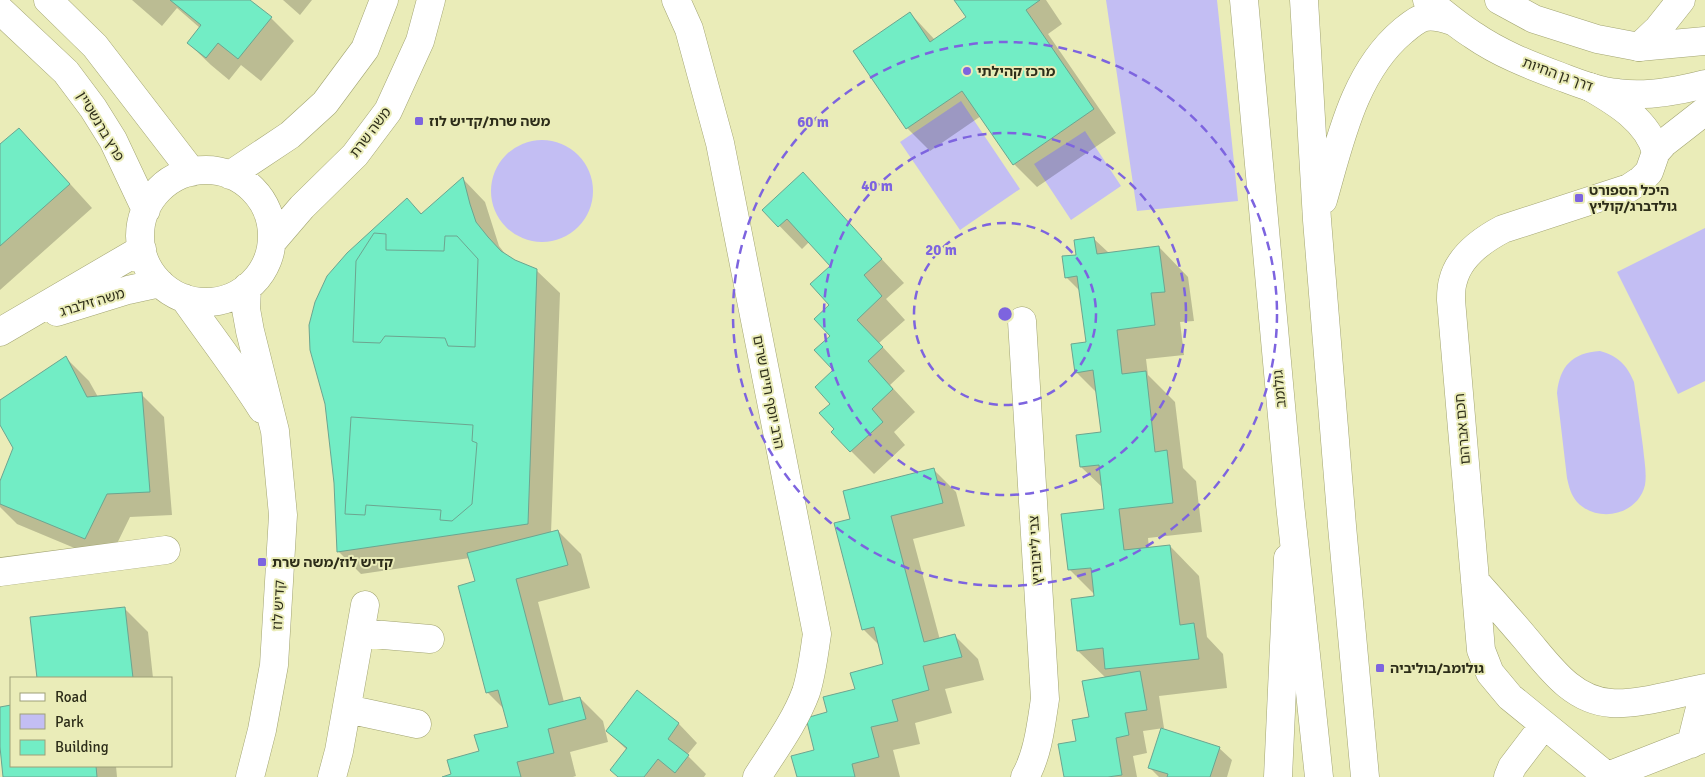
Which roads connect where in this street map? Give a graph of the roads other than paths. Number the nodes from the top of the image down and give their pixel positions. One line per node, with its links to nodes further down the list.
1 (48, 0): 18 (street)
2 (384, 0): 19 (street)
3 (431, 0): 22 (street, משה שרת)
4 (676, 0): 47 (street, הרב יוסף חיים שרים)
5 (1244, 0): 31 (street, גולומב)
6 (1304, 0): 21 (street)
7 (1427, 0): 11 (street, דרך גן החיות)
8 (1498, 0): 13 (street)
9 (1681, 0): 13 (street)
10 (0, 10): 20 (street, פרץ ברנשטיין)
11 (1452, 21): 15 (street, דרך גן החיות); 21 (street)
12 (1705, 41): 13 (street)
13 (1639, 47)
14 (1705, 84): 15 (street, דרך גן החיות)
15 (1590, 88): 17 (street)
16 (1705, 111): 17 (street, חכם אברהם)
17 (1656, 152): 34 (street, חכם אברהם)
18 (192, 172): 19 (street); 20 (street)
19 (230, 175): 22 (street)
20 (146, 210): 23 (street)
21 (1318, 220): 51 (street)
22 (272, 242): 25 (street)
23 (142, 249): 24 (street); 27 (street, משה זילברג)
24 (160, 283): 26 (street); 27 (street, משה זילברג)
25 (247, 287): 26 (street); 30 (street, קדיש לוז)
26 (184, 298): 30 (street, קדיש לוז)
27 (24, 318): 29 (street, משה זילברג)
28 (1022, 321): 48 (street, צבי לייבוביץ)
29 (0, 332)
30 (275, 431): 45 (street, קדיש לוז)
31 (1290, 504): 49 (street); 50 (street, גולומב)
32 (166, 550): 33 (street)
33 (0, 572)
34 (1475, 581): 38 (street); 42 (street, חכם אברהם)
35 (365, 605): 36 (street)
36 (360, 633): 37 (street); 40 (street)
37 (430, 639)
38 (1705, 688)
39 (1705, 702): 43 (street)
40 (347, 709): 41 (street); 46 (street)
41 (417, 724)
42 (1544, 725): 44 (street, חכם אברהם); 52 (street)
43 (1698, 741): 44 (street)
44 (1606, 776)
45 (250, 777)
46 (332, 777)
47 (757, 777)
48 (1025, 777)
49 (1278, 777)
50 (1319, 777)
51 (1365, 777)
52 (1508, 777)

